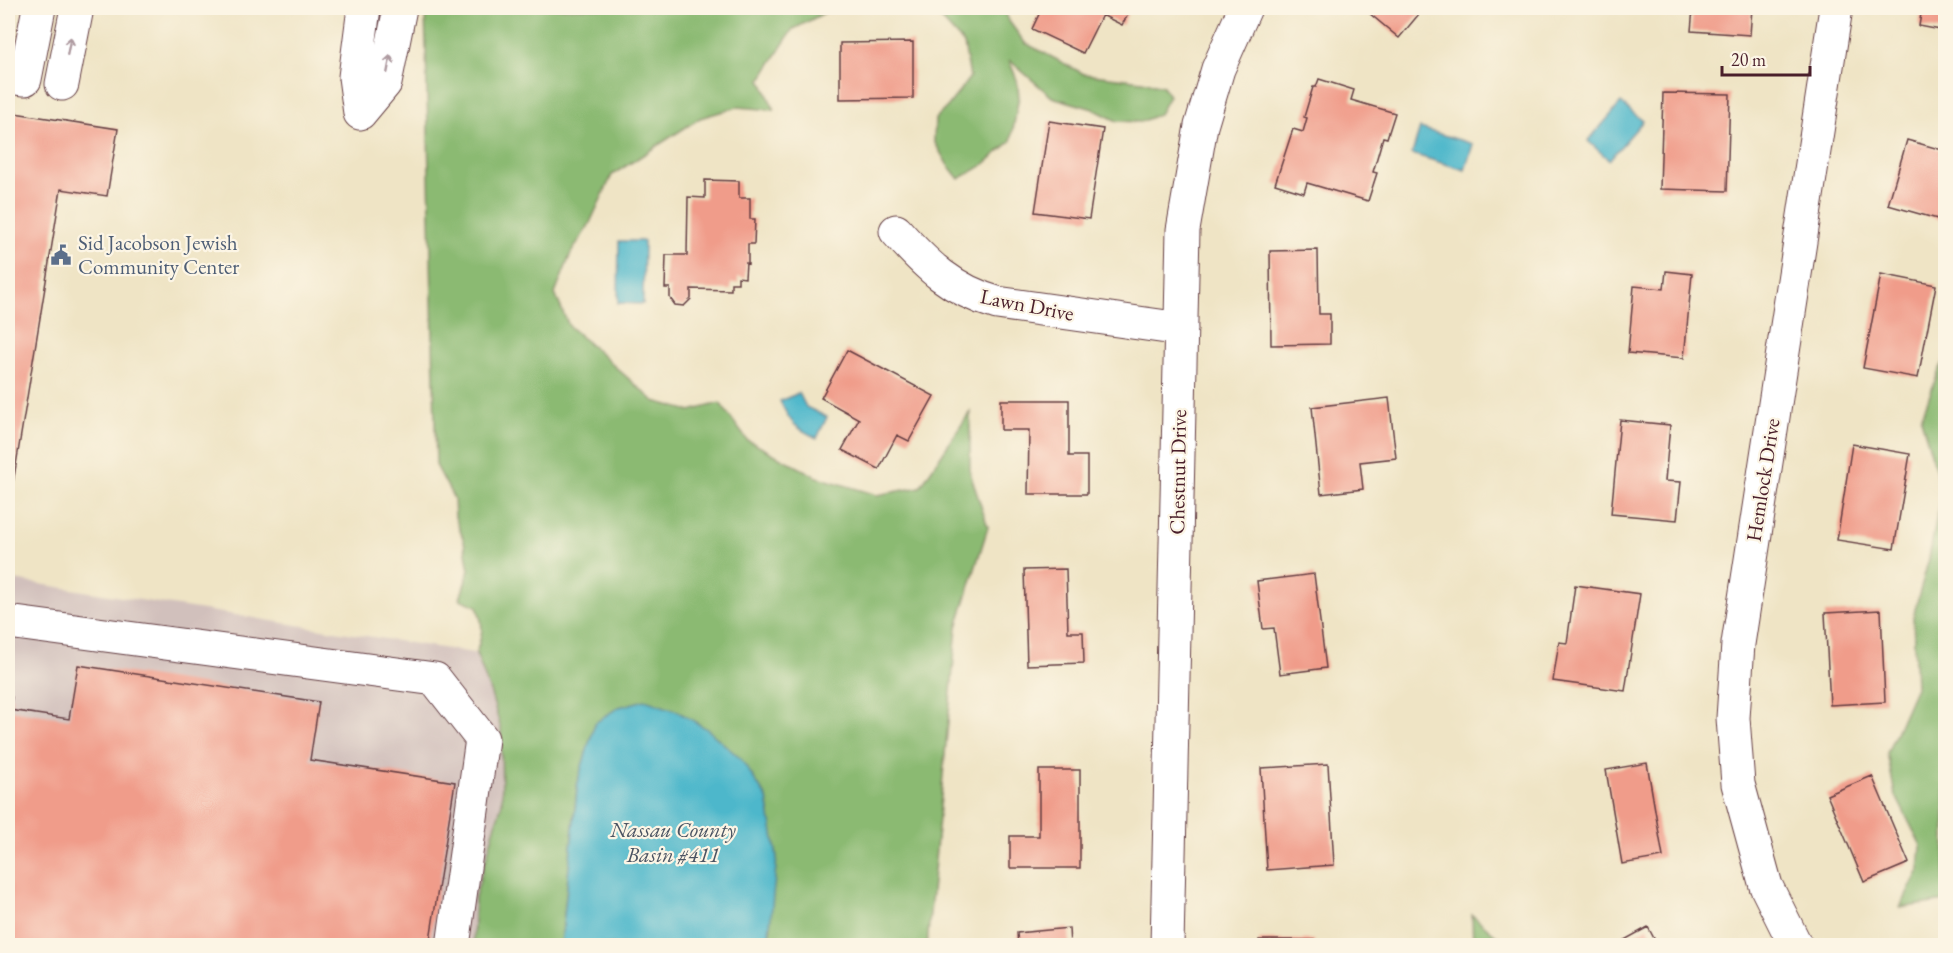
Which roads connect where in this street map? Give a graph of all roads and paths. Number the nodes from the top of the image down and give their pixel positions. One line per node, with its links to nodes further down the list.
1 (39, 8): 7 (street)
2 (77, 8): 8 (street, one-way to 2)
3 (364, 8): 4 (street, one-way to 4)
4 (400, 8)
5 (1245, 8): 10 (street, Chestnut Drive)
6 (1836, 8): 14 (street, Hemlock Drive)
7 (8, 77)
8 (62, 84)
9 (896, 231): 10 (street, Lawn Drive)
10 (1181, 329): 13 (street, Chestnut Drive)
11 (8, 622): 12 (street)
12 (453, 945)
13 (1167, 945)
14 (1796, 945)

